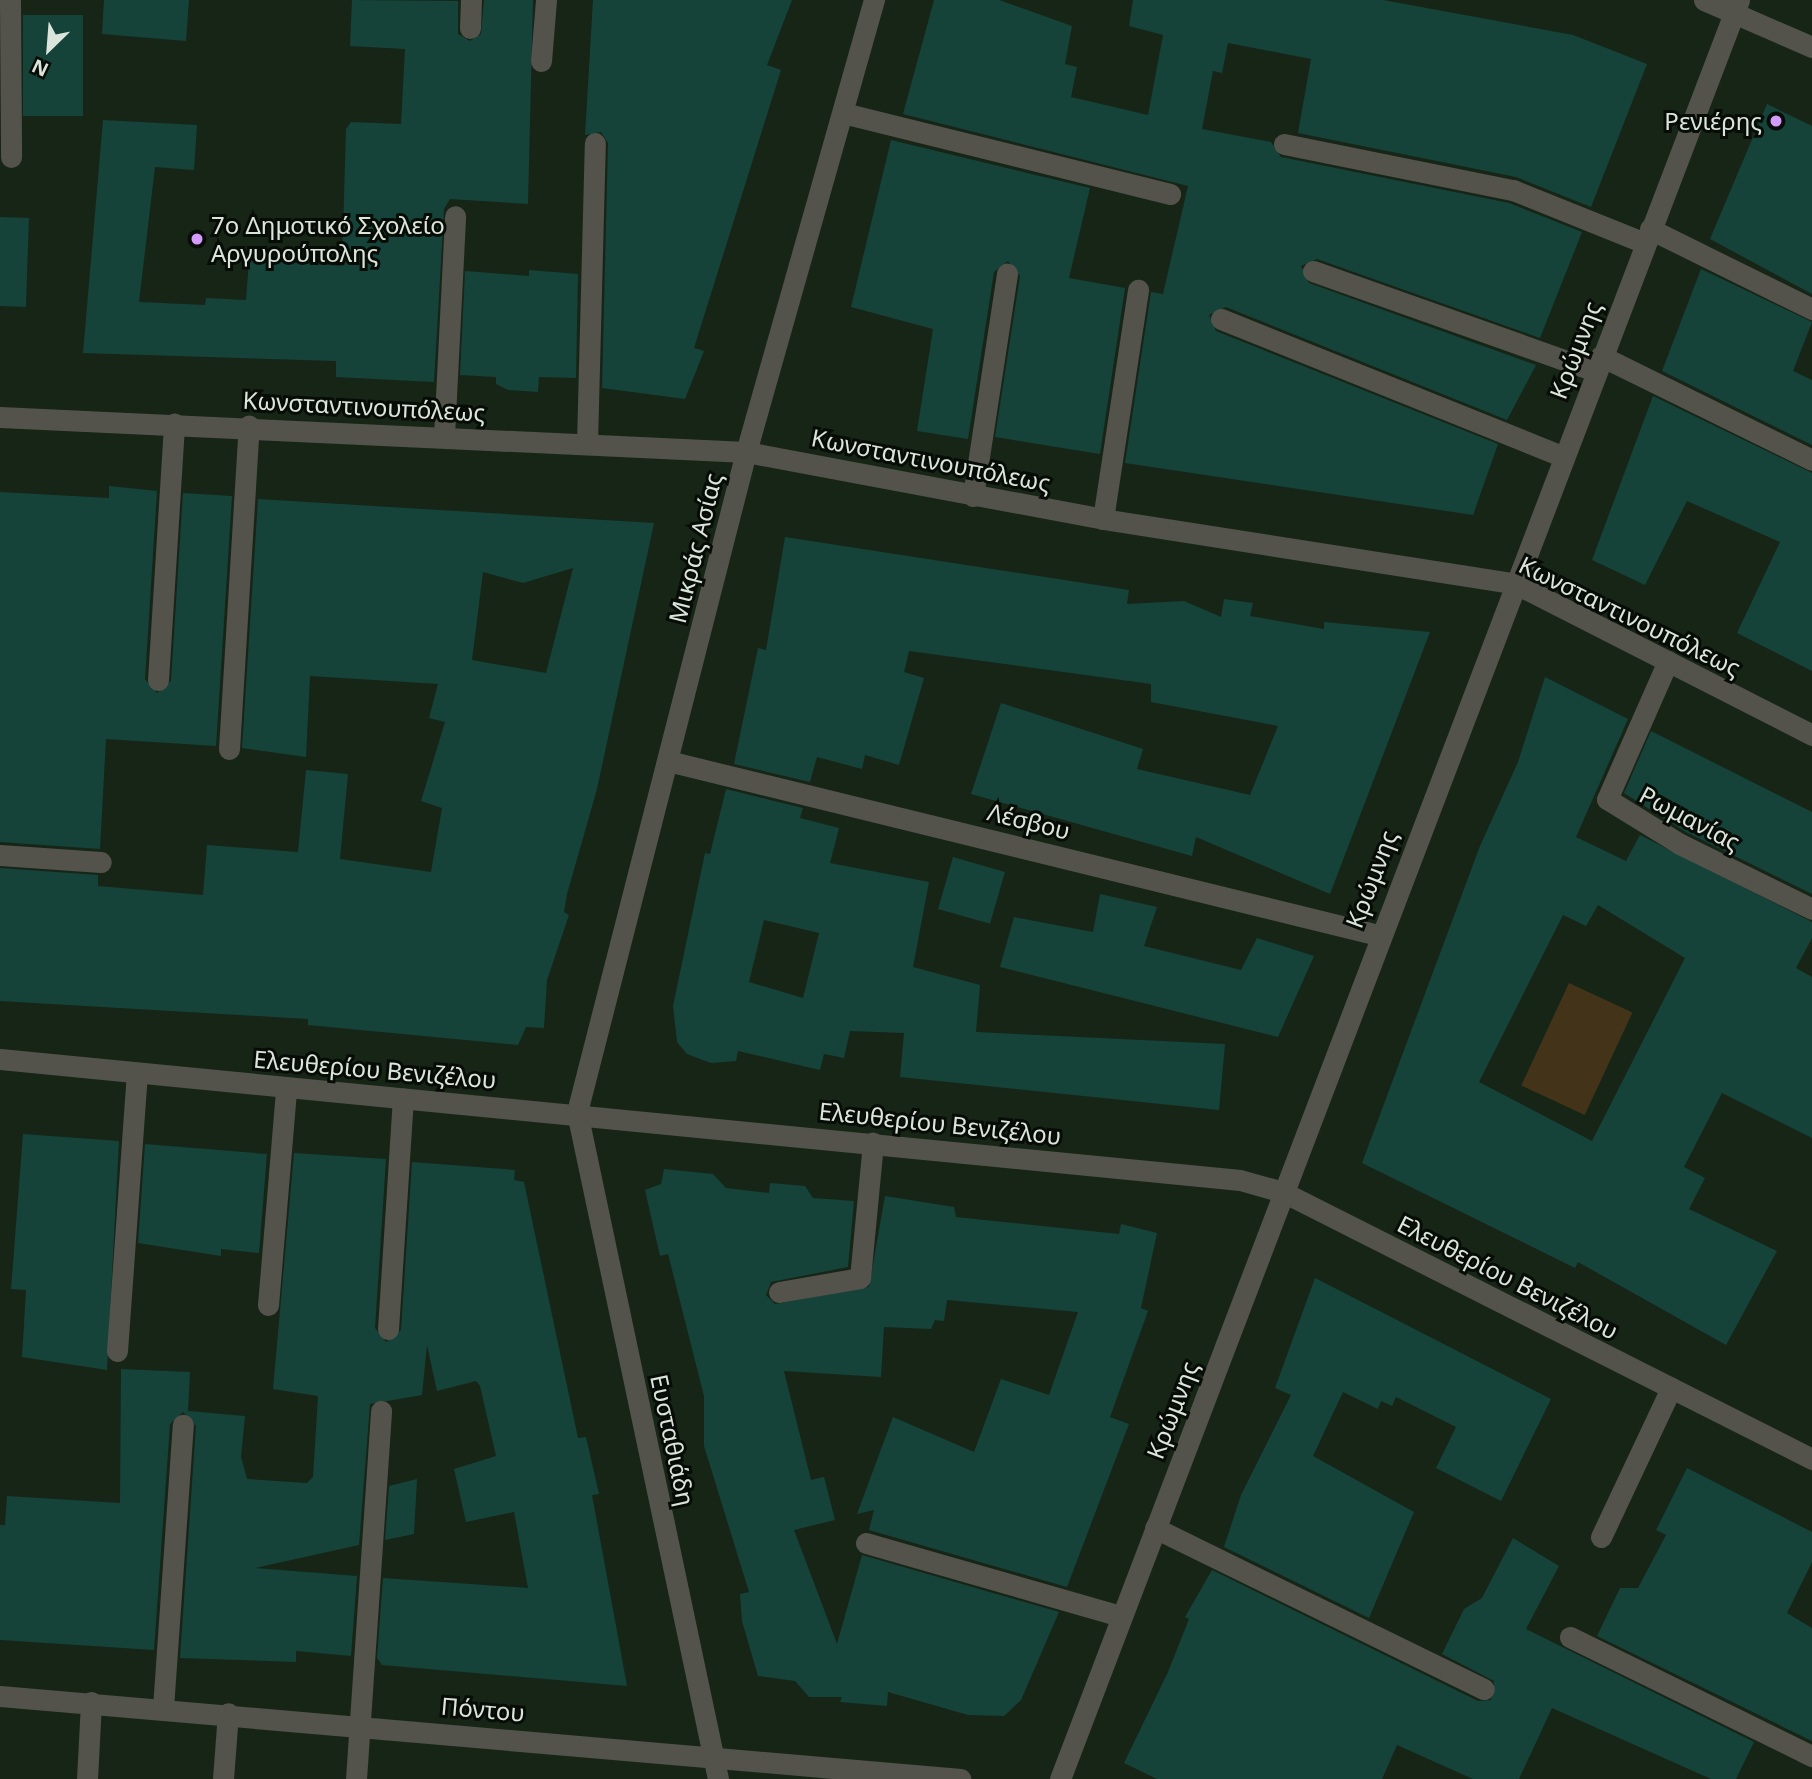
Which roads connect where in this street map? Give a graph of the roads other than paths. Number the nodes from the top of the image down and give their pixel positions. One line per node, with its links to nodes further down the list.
1 (471, 0): 7 (street)
2 (546, 0): 9 (street)
3 (874, 0): 10 (street, Μικράς Ασίας)
4 (1704, 0): 6 (street)
5 (0, 1): 13 (street)
6 (1737, 4): 8 (street); 16 (street, Κρώμνης)
7 (470, 28)
8 (1812, 47)
9 (541, 61)
10 (843, 113): 14 (street); 28 (street, Μικράς Ασίας)
11 (595, 143): 27 (street)
12 (1284, 144): 16 (street)
13 (11, 157)
14 (1170, 194)
15 (454, 216): 26 (street)
16 (1648, 236): 20 (street); 22 (street, Κρώμνης)
17 (1313, 271): 22 (street)
18 (1007, 274): 31 (street)
19 (1138, 290): 32 (street)
20 (1812, 309)
21 (1221, 319): 29 (street)
22 (1598, 364): 29 (street, Κρώμνης); 30 (street)
23 (0, 417): 24 (street, Κωνσταντινουπόλεως)
24 (174, 423): 25 (street, Κωνσταντινουπόλεως); 35 (street)
25 (249, 426): 26 (street, Κωνσταντινουπόλεως); 37 (street)
26 (444, 436): 27 (street, Κωνσταντινουπόλεως)
27 (587, 443): 28 (street, Κωνσταντινουπόλεως)
28 (746, 452): 31 (street, Κωνσταντινουπόλεως); 38 (street, Μικράς Ασίας)
29 (1562, 456): 33 (street, Κρώμνης)
30 (1812, 460)
31 (973, 496): 32 (street, Κωνσταντινουπόλεως)
32 (1103, 519): 33 (street, Κωνσταντινουπόλεως)
33 (1514, 583): 34 (street, Κωνσταντινουπόλεως); 42 (street, Κρώμνης)
34 (1668, 661): 36 (street, Κωνσταντινουπόλεως); 41 (street, Ρωμανίας)
35 (158, 680)
36 (1812, 735)
37 (229, 748)
38 (668, 761): 42 (street, Λέσβου); 47 (street, Μικράς Ασίας)
39 (0, 855): 40 (street)
40 (101, 862)
41 (1812, 909)
42 (1378, 935): 49 (street, Κρώμνης)
43 (0, 1059): 44 (street, Ελευθερίου Βενιζέλου)
44 (137, 1073): 45 (street, Ελευθερίου Βενιζέλου); 53 (street)
45 (286, 1089): 46 (street, Ελευθερίου Βενιζέλου); 51 (street)
46 (403, 1098): 47 (street, Ελευθερίου Βενιζέλου); 52 (street)
47 (577, 1112): 48 (street, Ελευθερίου Βενιζέλου); 69 (street, Ευσταθιάδη)
48 (873, 1143): 49 (street, Ελευθερίου Βενιζέλου); 50 (street)
49 (1283, 1192): 54 (street, Ελευθερίου Βενιζέλου); 58 (street, Κρώμνης)
50 (779, 1292)
51 (268, 1305)
52 (388, 1329)
53 (117, 1351)
54 (1671, 1388): 57 (street, Ελευθερίου Βενιζέλου); 59 (street)
55 (381, 1411): 68 (street)
56 (183, 1425): 66 (street)
57 (1812, 1459)
58 (1155, 1528): 61 (street, Κρώμνης); 63 (street)
59 (1601, 1537)
60 (866, 1543): 61 (street)
61 (1121, 1616): 76 (street, Κρώμνης)
62 (1570, 1637): 70 (street)
63 (1484, 1689)
64 (0, 1696): 65 (street, Πόντου)
65 (91, 1702): 66 (street, Πόντου); 71 (street)
66 (163, 1708): 67 (street, Πόντου)
67 (228, 1713): 68 (street, Πόντου); 72 (street)
68 (358, 1724): 69 (street, Πόντου); 73 (street)
69 (713, 1756): 74 (street, Ευσταθιάδη); 75 (street, Πόντου)
70 (1812, 1756)
71 (87, 1779)
72 (223, 1779)
73 (356, 1779)
74 (718, 1779)
75 (960, 1779)
76 (1059, 1779)

